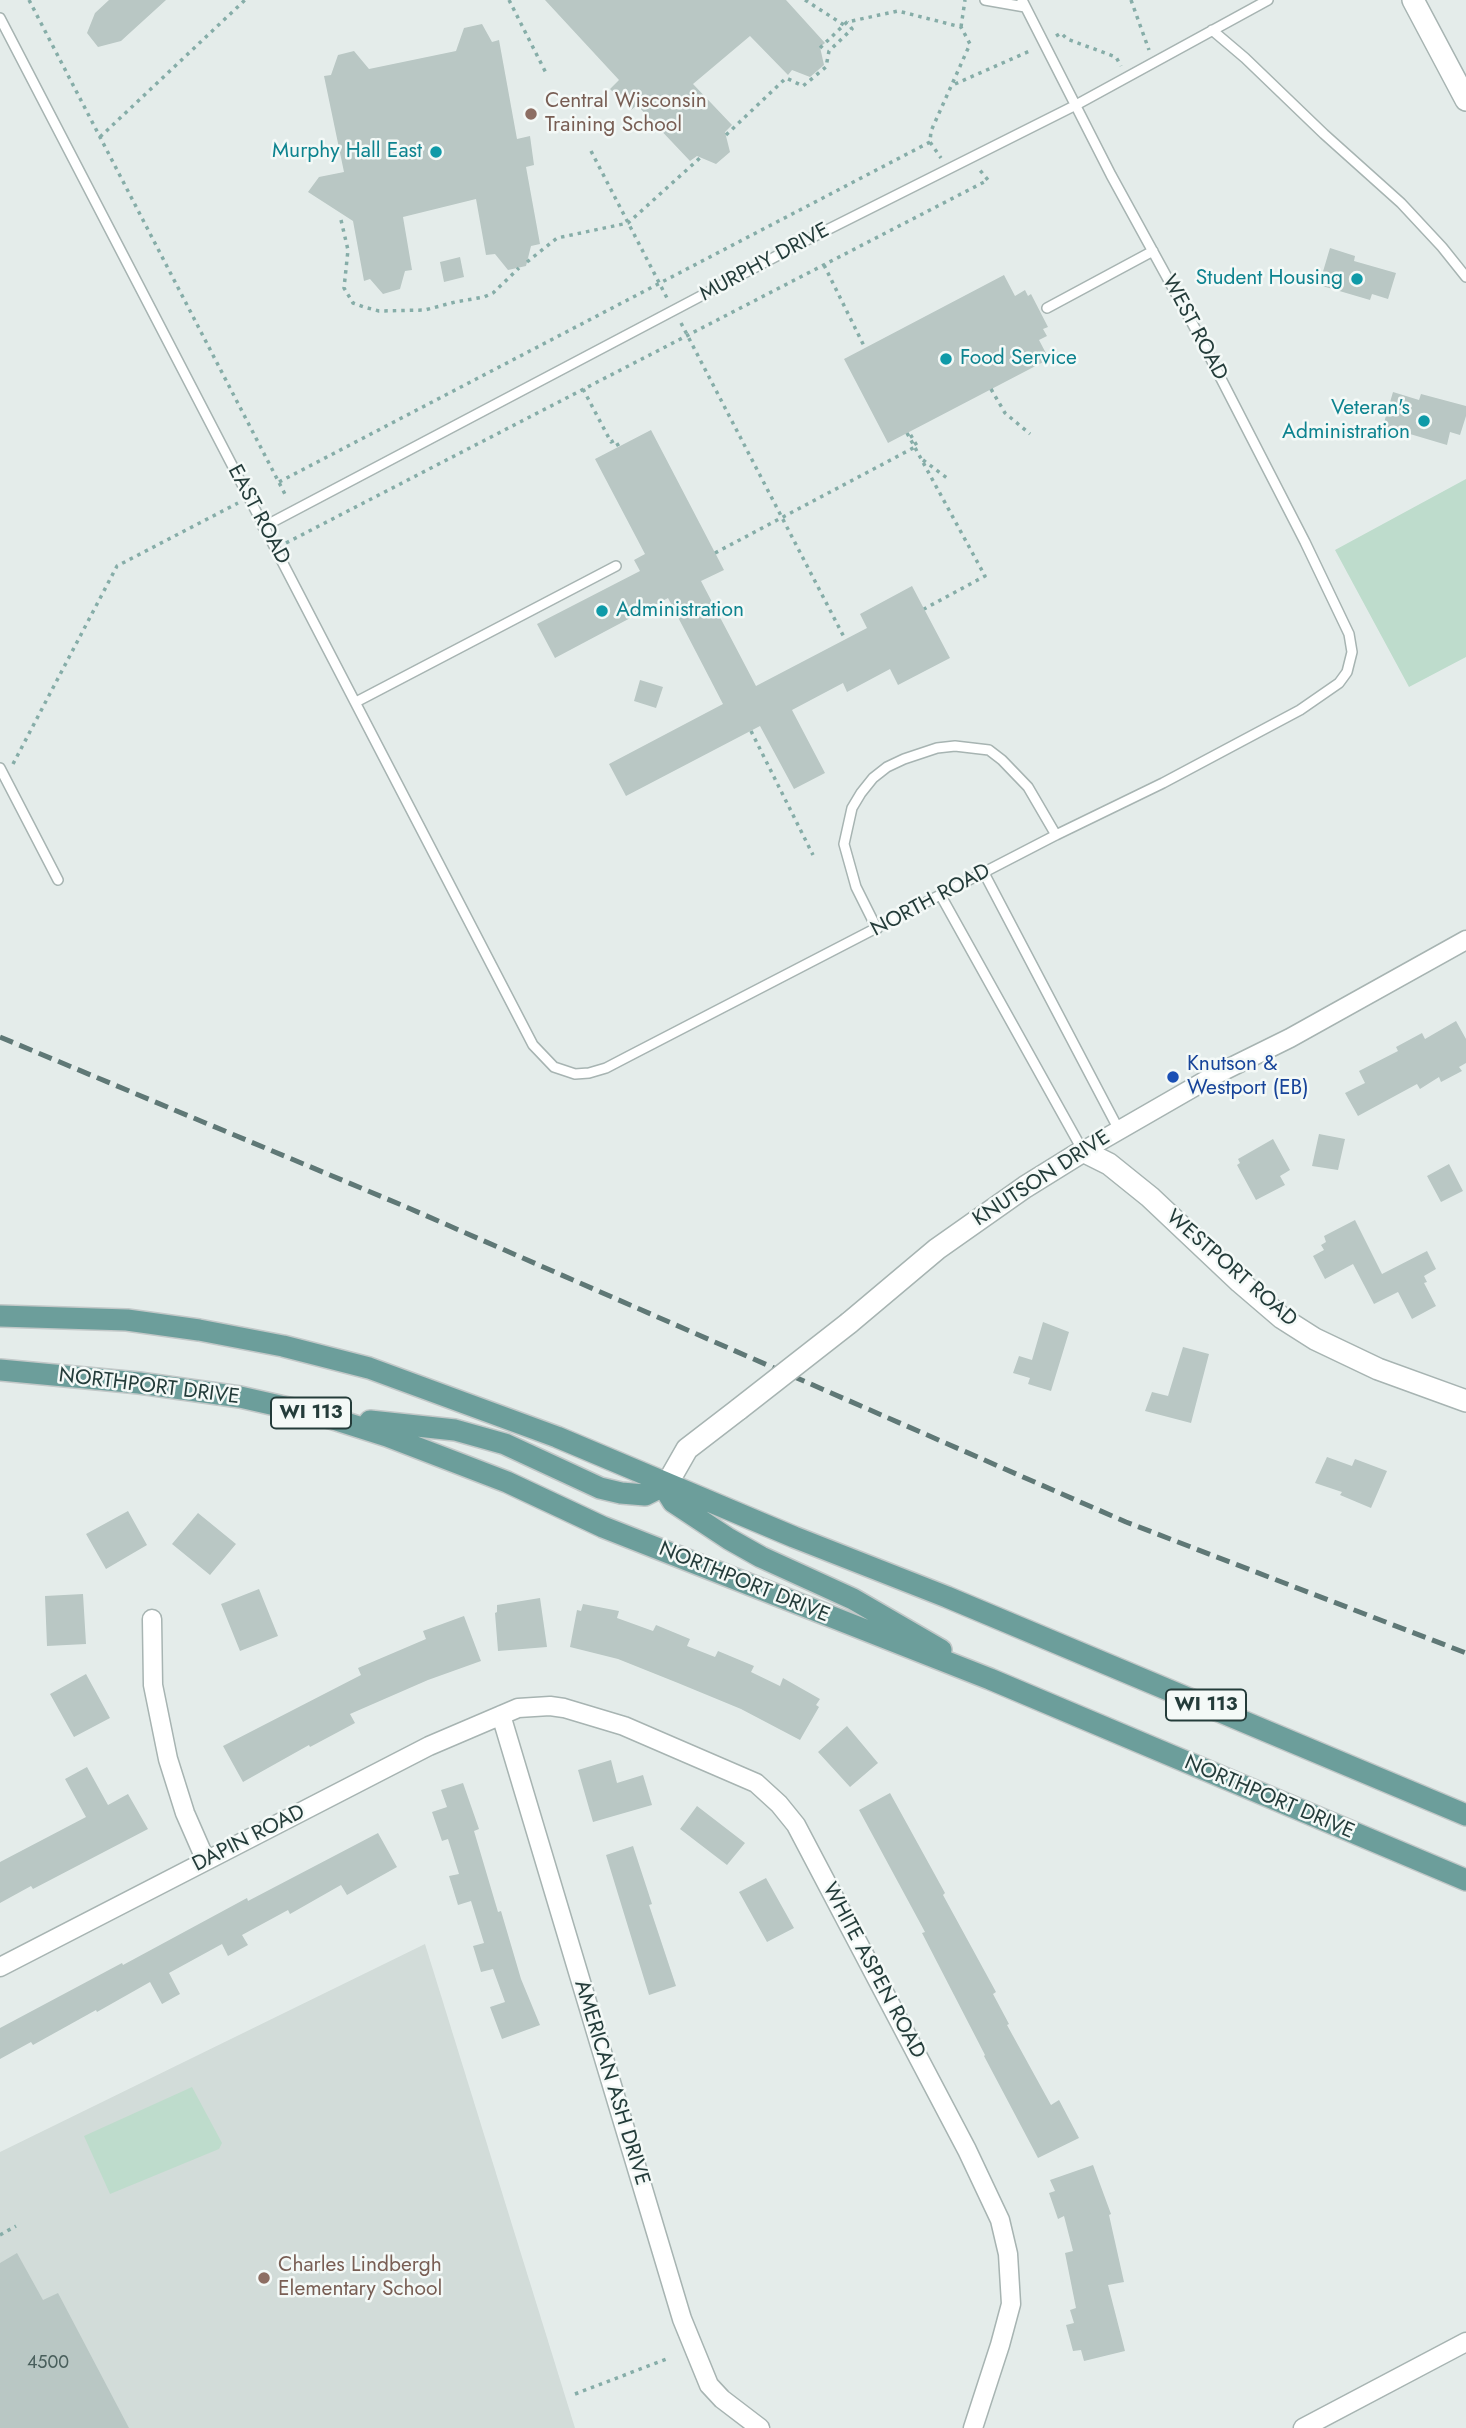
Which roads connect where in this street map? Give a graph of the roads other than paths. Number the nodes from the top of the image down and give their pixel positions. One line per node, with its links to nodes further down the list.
1 (985, 0): 4 (lane)
2 (1268, 0): 6 (lane, MURPHY DRIVE)
3 (1413, 0): 7 (street)
4 (1023, 3): 8 (lane, WEST ROAD)
5 (0, 18): 12 (lane, EAST ROAD)
6 (1212, 30): 8 (lane, MURPHY DRIVE); 10 (lane)
7 (1466, 100)
8 (1076, 104): 9 (lane, WEST ROAD); 12 (lane, MURPHY DRIVE)
9 (1153, 251): 11 (lane); 14 (lane, WEST ROAD)
10 (1466, 277)
11 (1047, 308)
12 (263, 527): 15 (lane, EAST ROAD)
13 (616, 566): 15 (lane)
14 (1350, 661): 17 (lane, NORTH ROAD)
15 (356, 702): 23 (lane, EAST ROAD)
16 (0, 768): 19 (lane)
17 (1056, 835): 18 (lane, NORTH ROAD); 21 (lane)
18 (984, 873): 20 (lane, NORTH ROAD); 24 (lane)
19 (58, 880)
20 (941, 896): 21 (lane, NORTH ROAD); 25 (lane)
21 (877, 929): 23 (lane, NORTH ROAD)
22 (1466, 940): 24 (street, KNUTSON DRIVE)
23 (515, 1012)
24 (1119, 1130): 25 (street, KNUTSON DRIVE)
25 (1083, 1151): 28 (street, WESTPORT ROAD); 30 (street, KNUTSON DRIVE, bridge)
26 (0, 1316): 30 (main road, WI 113)
27 (0, 1370): 29 (main road, NORTHPORT DRIVE / WI 113)
28 (1466, 1401)
29 (324, 1416): 30 (main road); 32 (main road, NORTHPORT DRIVE / WI 113)
30 (667, 1483): 32 (main road); 34 (main road, WI 113)
31 (152, 1619): 35 (street)
32 (990, 1679): 36 (main road, NORTHPORT DRIVE / WI 113)
33 (501, 1715): 35 (street, DAPIN ROAD); 39 (street, AMERICAN ASH DRIVE); 40 (street, WHITE ASPEN ROAD)
34 (1466, 1815)
35 (206, 1861): 37 (street, DAPIN ROAD)
36 (1466, 1880)
37 (0, 1967)
38 (1466, 2342): 41 (street)
39 (760, 2428)
40 (973, 2428)
41 (1303, 2428)

